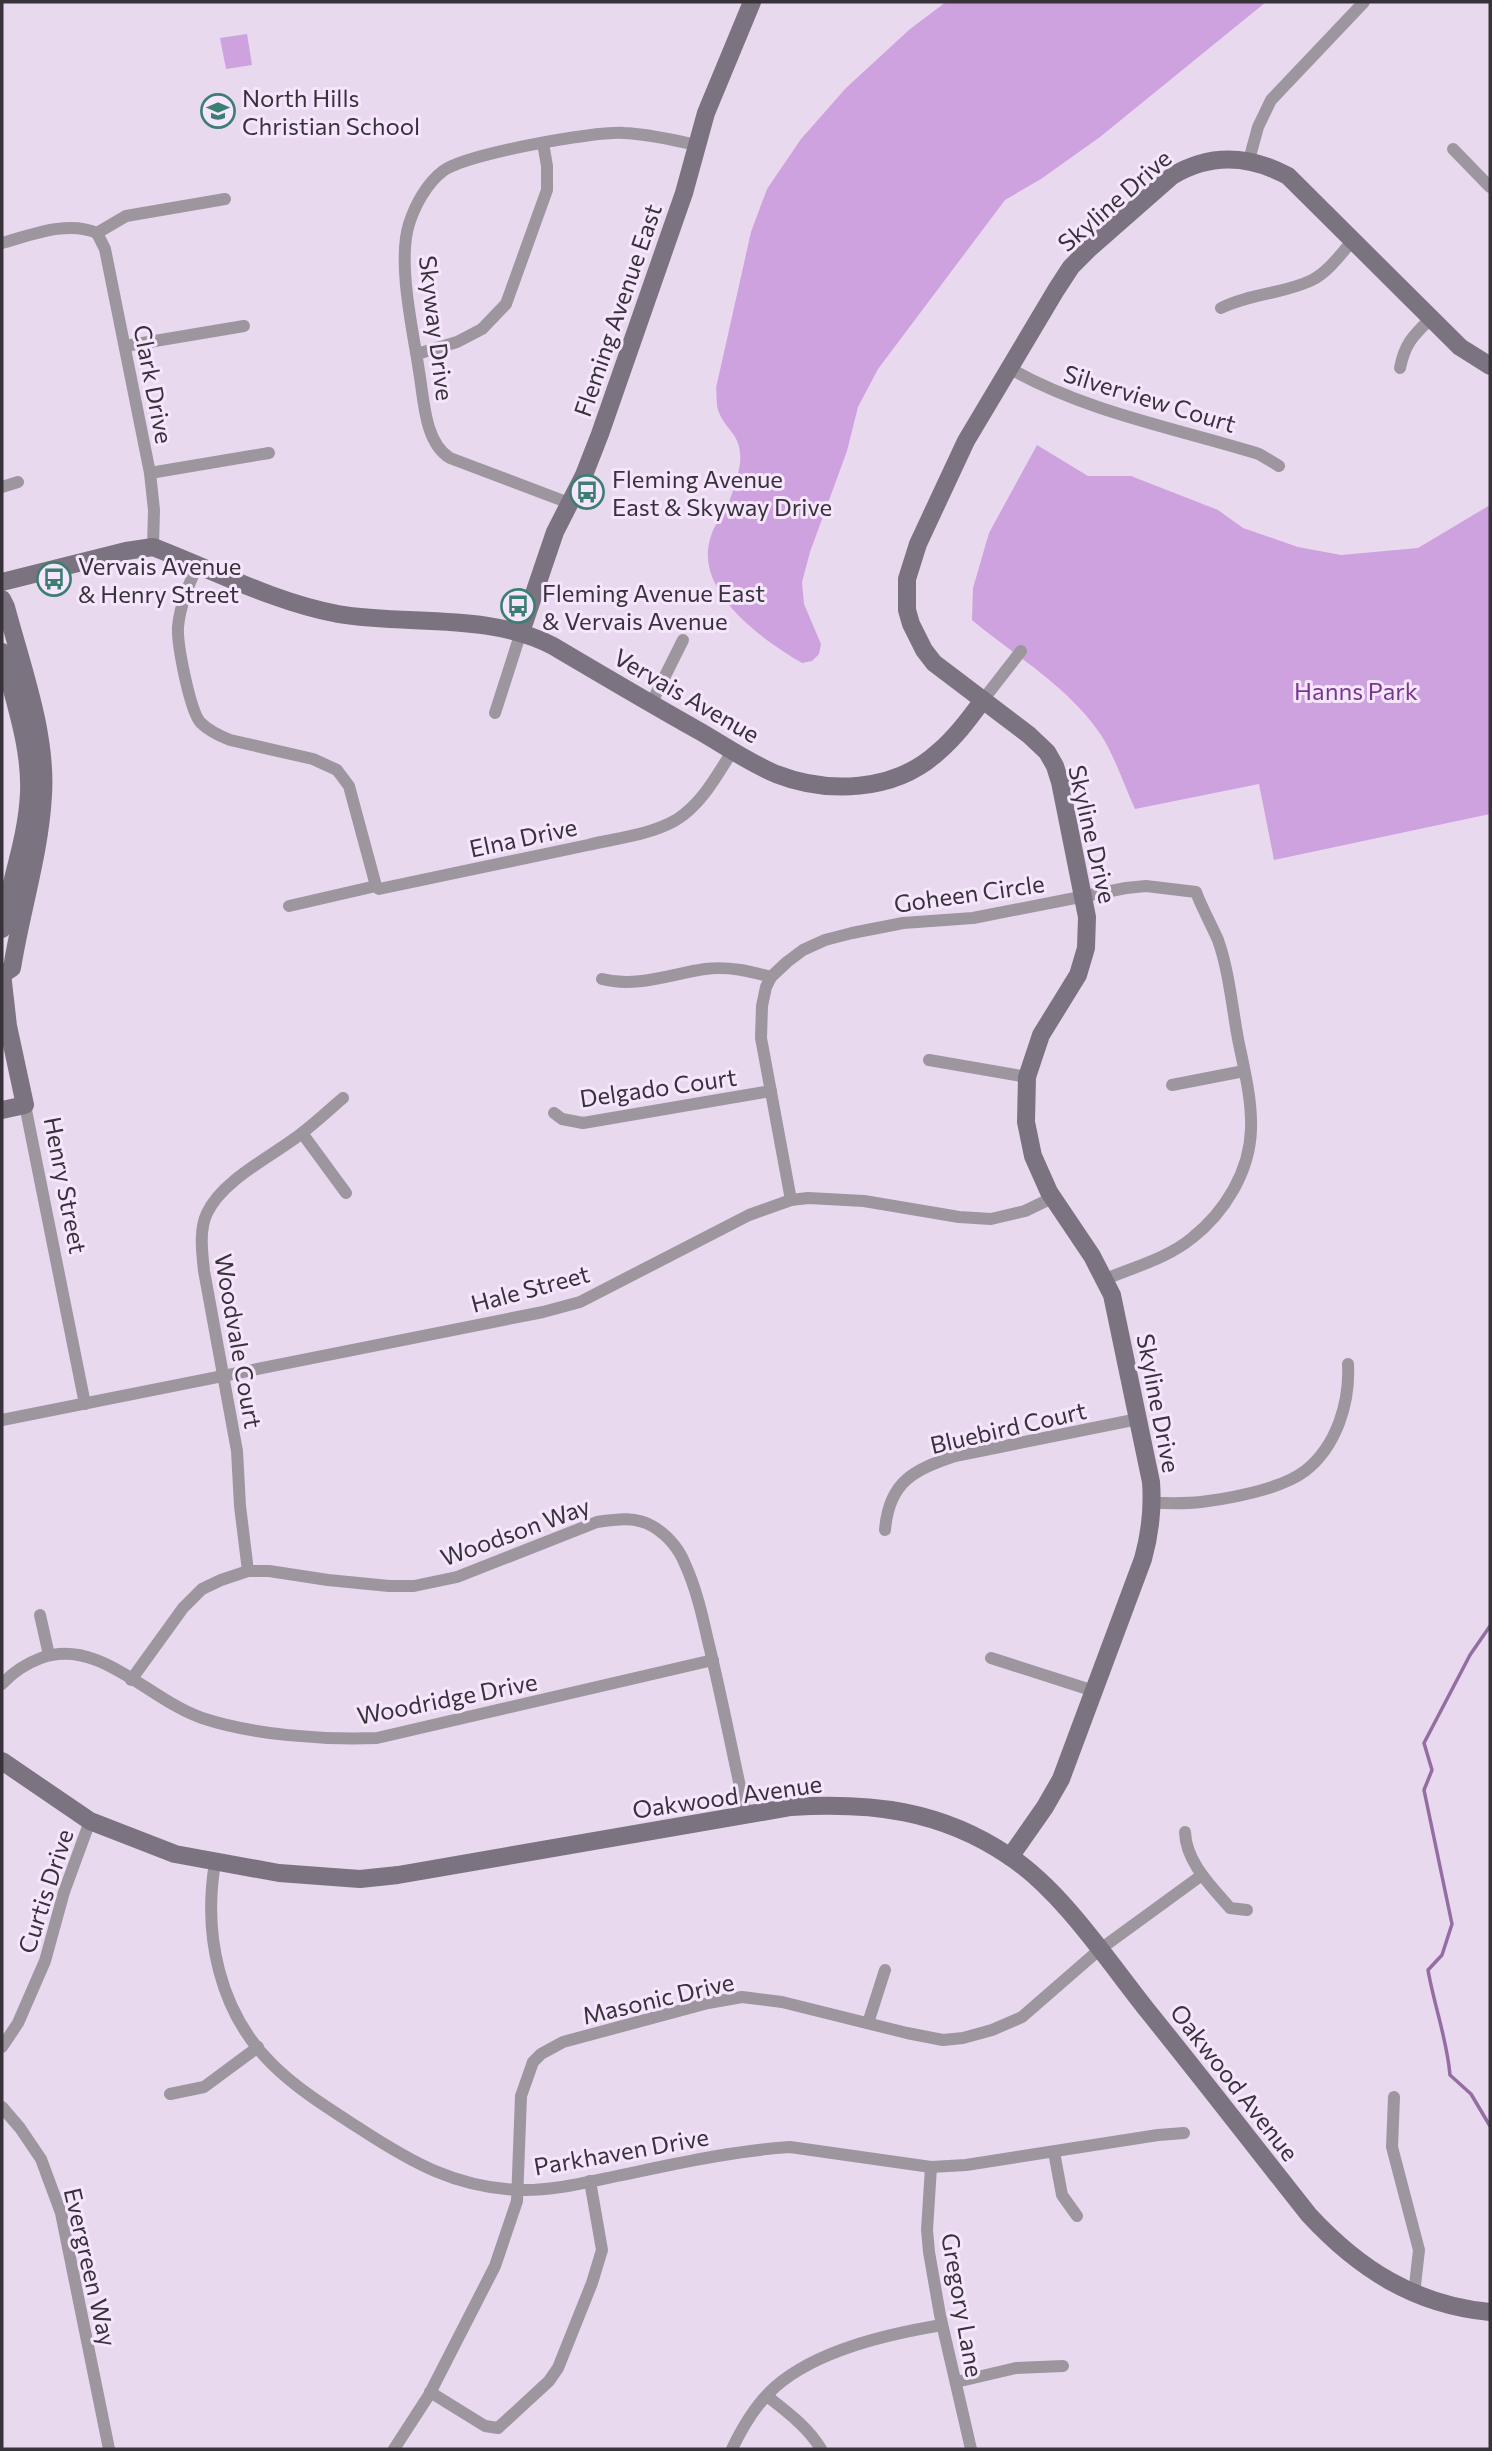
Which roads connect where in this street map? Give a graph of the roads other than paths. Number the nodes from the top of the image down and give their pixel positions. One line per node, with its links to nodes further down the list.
1 (752, 2): 4 (street, Fleming Avenue East)
2 (1364, 2): 6 (street)
3 (543, 144): 4 (street, Skyway Drive); 16 (street); 16 (street, Skyway Drive)
4 (697, 145): 25 (street, Fleming Avenue East)
5 (1453, 149): 7 (street)
6 (1249, 160): 10 (street, Skyline Drive); 18 (street, Skyline Drive)
7 (1490, 187)
8 (225, 199): 9 (street)
9 (97, 233): 11 (street); 15 (street, Clark Drive)
10 (1352, 241): 12 (street); 13 (street, Skyline Drive)
11 (2, 243)
12 (1221, 308)
13 (1431, 318): 17 (street, Skyline Drive); 19 (street)
14 (244, 326): 15 (street)
15 (125, 346): 22 (street, Clark Drive)
16 (416, 354): 25 (street, Skyway Drive)
17 (1490, 366)
18 (1009, 368): 21 (street, Silverview Court); 34 (street, Skyline Drive)
19 (1400, 368)
20 (269, 453): 22 (street)
21 (1279, 466)
22 (150, 473): 26 (street, Clark Drive)
23 (18, 482): 24 (street)
24 (2, 487)
25 (569, 503): 30 (street, Fleming Avenue East)
26 (153, 547): 27 (street, Vervais Avenue); 28 (street)
27 (198, 564): 30 (street, Vervais Avenue); 38 (street)
28 (2, 582)
29 (2, 599): 42 (street, Henry Street)
30 (521, 632): 35 (street, Vervais Avenue); 36 (street)
31 (683, 640): 35 (street)
32 (2, 652): 41 (street)
33 (1021, 652): 34 (street, Vervais Avenue)
34 (983, 700): 37 (street, Vervais Avenue); 39 (street, Skyline Drive)
35 (651, 704): 37 (street, Vervais Avenue)
36 (495, 713)
37 (733, 750): 38 (street, Elna Drive)
38 (376, 886): 40 (street, Elna Drive)
39 (1083, 896): 43 (street, Goheen Circle); 46 (street, Goheen Circle); 47 (street, Skyline Drive)
40 (289, 906)
41 (2, 929)
42 (2, 974): 51 (street, Henry Street)
43 (771, 977): 44 (street); 49 (street)
44 (602, 978)
45 (929, 1060): 47 (street)
46 (1244, 1071): 48 (street); 58 (street, Goheen Circle)
47 (1027, 1077): 56 (street, Skyline Drive)
48 (1172, 1085)
49 (771, 1091): 53 (street, Delgado Court); 57 (street)
50 (343, 1098): 54 (street, Woodvale Court)
51 (24, 1105): 52 (street); 61 (street, Henry Street)
52 (2, 1110)
53 (554, 1113)
54 (302, 1133): 55 (street); 60 (street, Woodvale Court)
55 (346, 1193)
56 (1052, 1198): 57 (street, Hale Street); 58 (street, Skyline Drive)
57 (792, 1200): 60 (street, Hale Street)
58 (1106, 1279): 62 (street, Skyline Drive)
59 (1348, 1364): 64 (street)
60 (223, 1376): 61 (street, Hale Street); 66 (street, Woodvale Court)
61 (85, 1404): 63 (street, Hale Street)
62 (1138, 1419): 64 (street, Skyline Drive); 65 (street, Bluebird Court)
63 (2, 1420)
64 (1152, 1503): 73 (street, Skyline Drive)
65 (885, 1530)
66 (248, 1571): 70 (street, Woodson Way); 71 (street, Woodson Way)
67 (40, 1615): 68 (street)
68 (49, 1655): 71 (street, Woodridge Drive); 72 (street, Woodridge Drive)
69 (990, 1658): 73 (street)
70 (713, 1660): 71 (street, Woodridge Drive); 75 (street, Woodson Way)
71 (131, 1680)
72 (2, 1684)
73 (1094, 1691): 78 (street, Skyline Drive)
74 (2, 1761): 76 (street, Oakwood Avenue)
75 (746, 1814): 78 (street, Oakwood Avenue); 79 (street, Oakwood Avenue)
76 (90, 1821): 79 (street, Oakwood Avenue); 85 (street, Curtis Drive)
77 (1185, 1832): 80 (street)
78 (1010, 1857): 82 (street, Oakwood Avenue)
79 (215, 1863): 86 (street, Parkhaven Drive)
80 (1202, 1875): 81 (street); 82 (street, Masonic Drive)
81 (1247, 1910)
82 (1099, 1950): 84 (street, Masonic Drive); 96 (street, Oakwood Avenue)
83 (885, 1970): 84 (street)
84 (868, 2023): 94 (street, Masonic Drive)
85 (2, 2047)
86 (257, 2047): 87 (street); 94 (street, Parkhaven Drive)
87 (170, 2094)
88 (1394, 2097): 96 (street)
89 (2, 2107): 103 (street, Evergreen Way)
90 (1184, 2133): 91 (street, Parkhaven Drive)
91 (1054, 2151): 92 (street, Parkhaven Drive); 95 (street)
92 (931, 2167): 93 (street, Parkhaven Drive); 98 (street, Gregory Lane)
93 (590, 2181): 94 (street, Parkhaven Drive); 101 (street)
94 (518, 2190): 101 (street, Masonic Drive)
95 (1077, 2216)
96 (1414, 2294): 97 (street, Oakwood Avenue)
97 (1484, 2311)
98 (942, 2325): 100 (street, Gregory Lane); 102 (street)
99 (1063, 2366): 100 (street)
100 (956, 2382): 107 (street, Gregory Lane)
101 (430, 2392): 104 (street, Masonic Drive)
102 (767, 2396): 105 (street); 106 (street)
103 (109, 2449)
104 (394, 2449)
105 (732, 2449)
106 (821, 2449)
107 (971, 2449)

